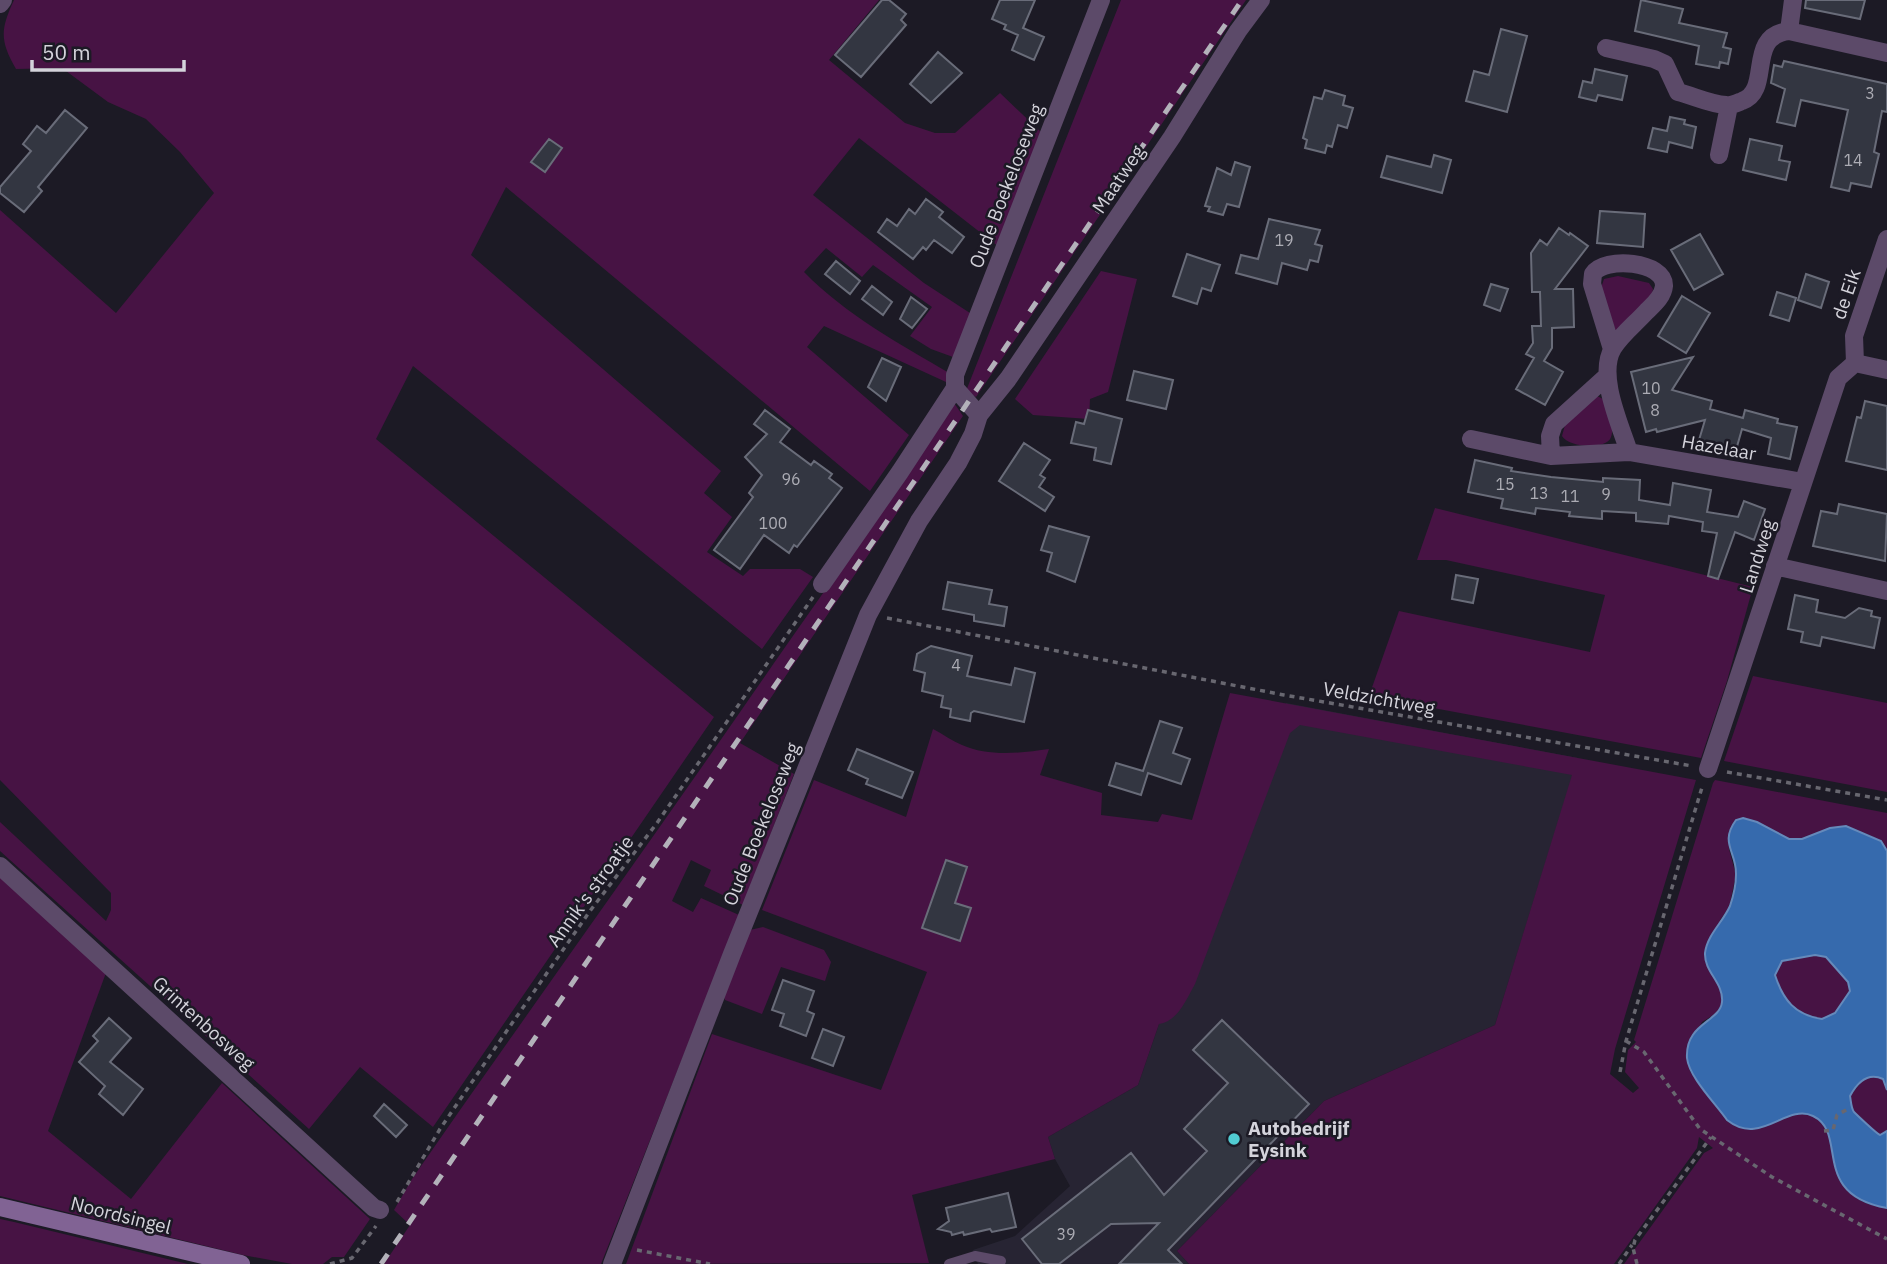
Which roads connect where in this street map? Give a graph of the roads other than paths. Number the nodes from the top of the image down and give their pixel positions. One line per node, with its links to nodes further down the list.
1 (1101, 0): 15 (street, Oude Boekeloseweg)
2 (1261, 0): 14 (street, Maatweg)
3 (1793, 0): 4 (street)
4 (1789, 31): 6 (street); 7 (street)
5 (1606, 48): 7 (street)
6 (1887, 53)
7 (1729, 106): 8 (street)
8 (1718, 155)
9 (1887, 239): 11 (street, de Eik)
10 (1612, 349): 10 (street); 13 (street)
11 (1855, 363): 12 (street); 20 (street, Landweg)
12 (1887, 370)
13 (1606, 377): 18 (street); 19 (street)
14 (1008, 379): 16 (street, Oude Boekeloseweg)
15 (955, 388): 16 (street); 22 (street, Oude Boekeloseweg)
16 (979, 415): 31 (street, Oude Boekeloseweg)
17 (1471, 439): 19 (street, Hazelaar)
18 (1629, 452): 19 (street, Hazelaar); 20 (street, Hazelaar)
19 (1551, 456)
20 (1803, 482): 21 (street, Landweg)
21 (1775, 566): 23 (street); 24 (street, Landweg)
22 (822, 584)
23 (1887, 591)
24 (1708, 769)
25 (0, 866): 27 (street, Grintenbosweg)
26 (0, 1208): 29 (main road, Noordsingel)
27 (380, 1210)
28 (1001, 1261): 32 (lane)
29 (232, 1264): 30 (main road, Noordsingel)
30 (241, 1264)
31 (612, 1264)
32 (949, 1264)

